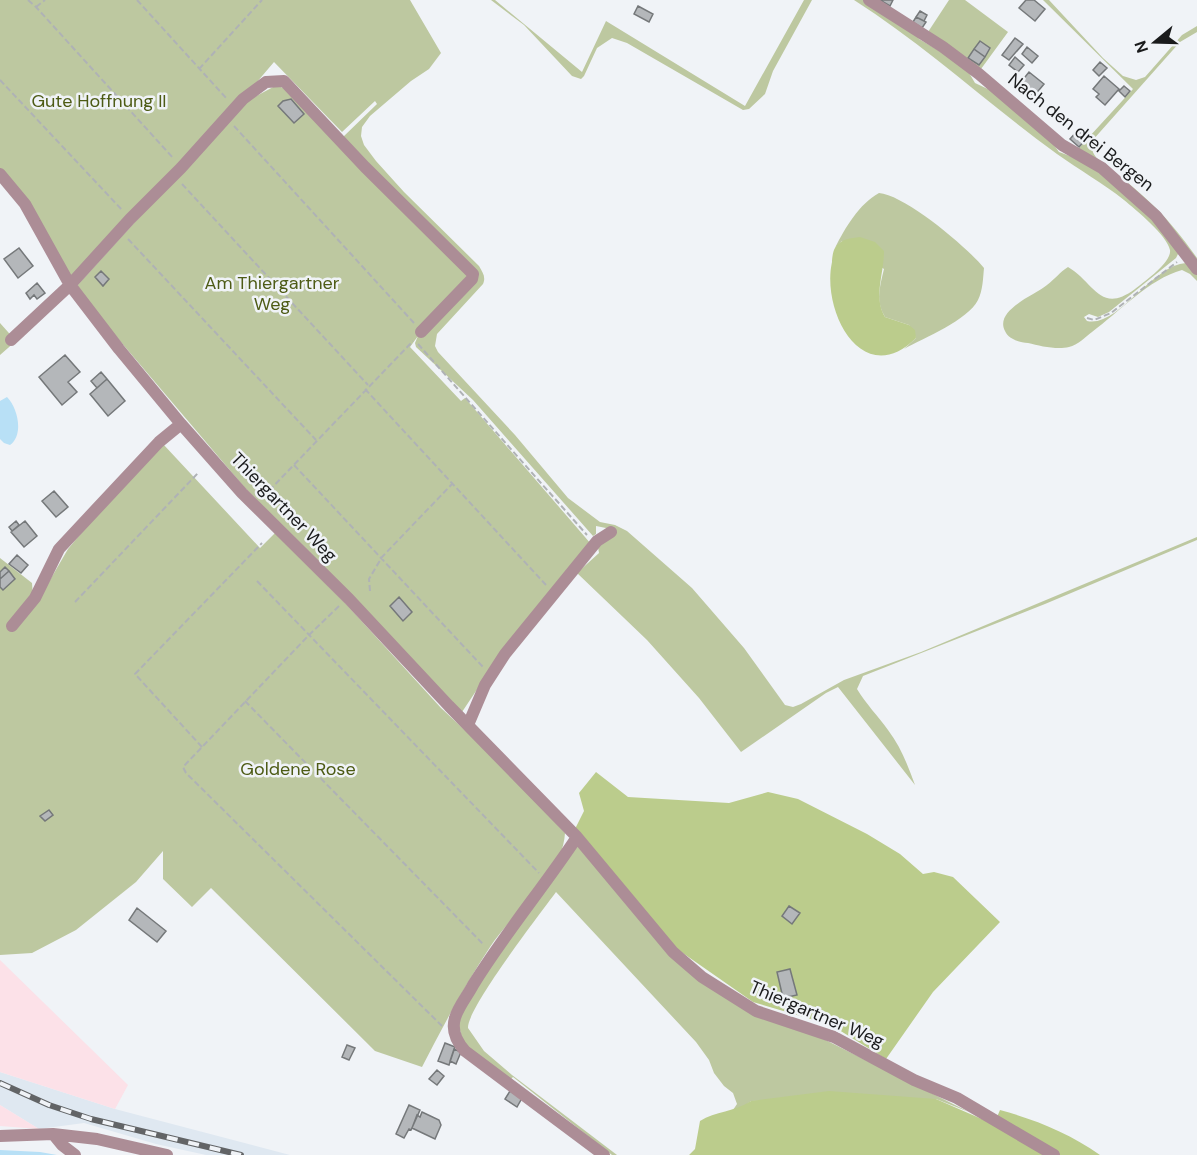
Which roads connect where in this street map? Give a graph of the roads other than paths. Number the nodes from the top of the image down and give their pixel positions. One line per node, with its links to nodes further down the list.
1 (869, 0): 3 (street, Nach den drei Bergen)
2 (0, 174): 4 (street, Thiergartner Weg)
3 (1197, 268)
4 (70, 285): 5 (street); 6 (street); 7 (street, Thiergartner Weg)
5 (421, 332)
6 (11, 340)
7 (181, 424): 9 (street); 10 (street, Thiergartner Weg)
8 (611, 532): 10 (street)
9 (12, 626)
10 (468, 725): 11 (street, Thiergartner Weg)
11 (577, 837): 16 (street); 17 (street, Thiergartner Weg)
12 (53, 1134): 13 (street); 14 (street); 15 (street)
13 (0, 1136)
14 (75, 1155)
15 (167, 1155)
16 (604, 1155)
17 (1054, 1155)

